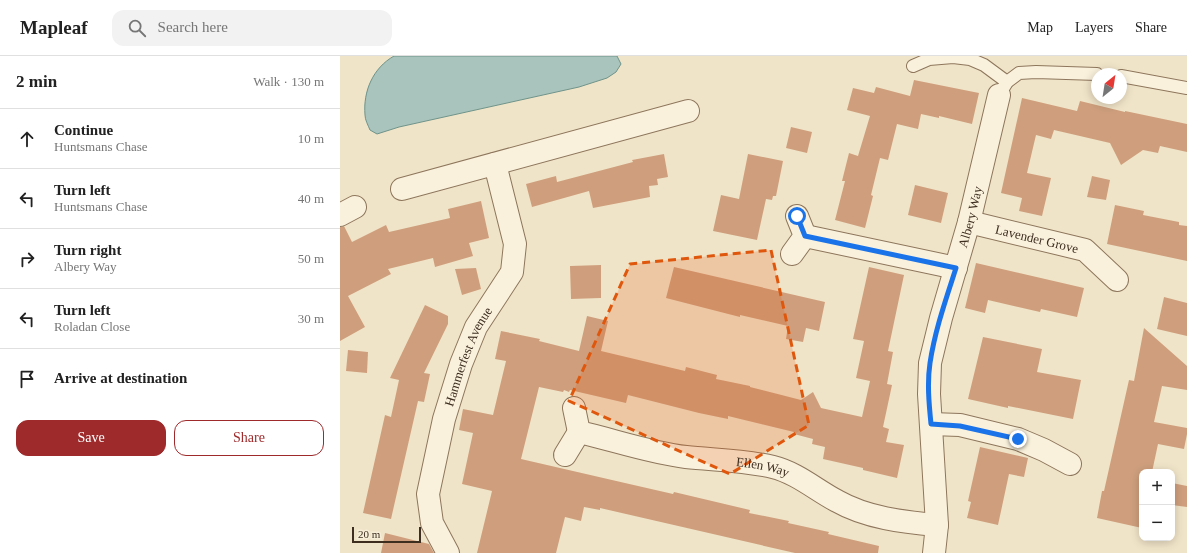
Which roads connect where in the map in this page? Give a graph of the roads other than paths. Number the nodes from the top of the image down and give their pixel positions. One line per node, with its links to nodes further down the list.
1 (913, 66): 4 (lane)
2 (1091, 74): 4 (lane)
3 (1127, 77): 5 (lane)
4 (1003, 88): 10 (street, Albery Way)
5 (1187, 88)
6 (688, 111): 7 (street)
7 (495, 164): 8 (street); 21 (street, Hammerfest Avenue)
8 (402, 189)
9 (797, 216): 11 (street)
10 (969, 222): 13 (street, Albery Way); 14 (street, Lavender Grove)
11 (805, 236): 12 (street); 13 (street)
12 (792, 254)
13 (956, 268): 16 (street, Albery Way)
14 (1117, 280)
15 (574, 408): 17 (street)
16 (931, 424): 19 (street); 20 (street, Albery Way)
17 (579, 432): 18 (street); 20 (street, Ellen Way)
18 (565, 455)
19 (1070, 464)
20 (937, 525): 22 (street, Albery Way)
21 (448, 553)
22 (934, 553)

